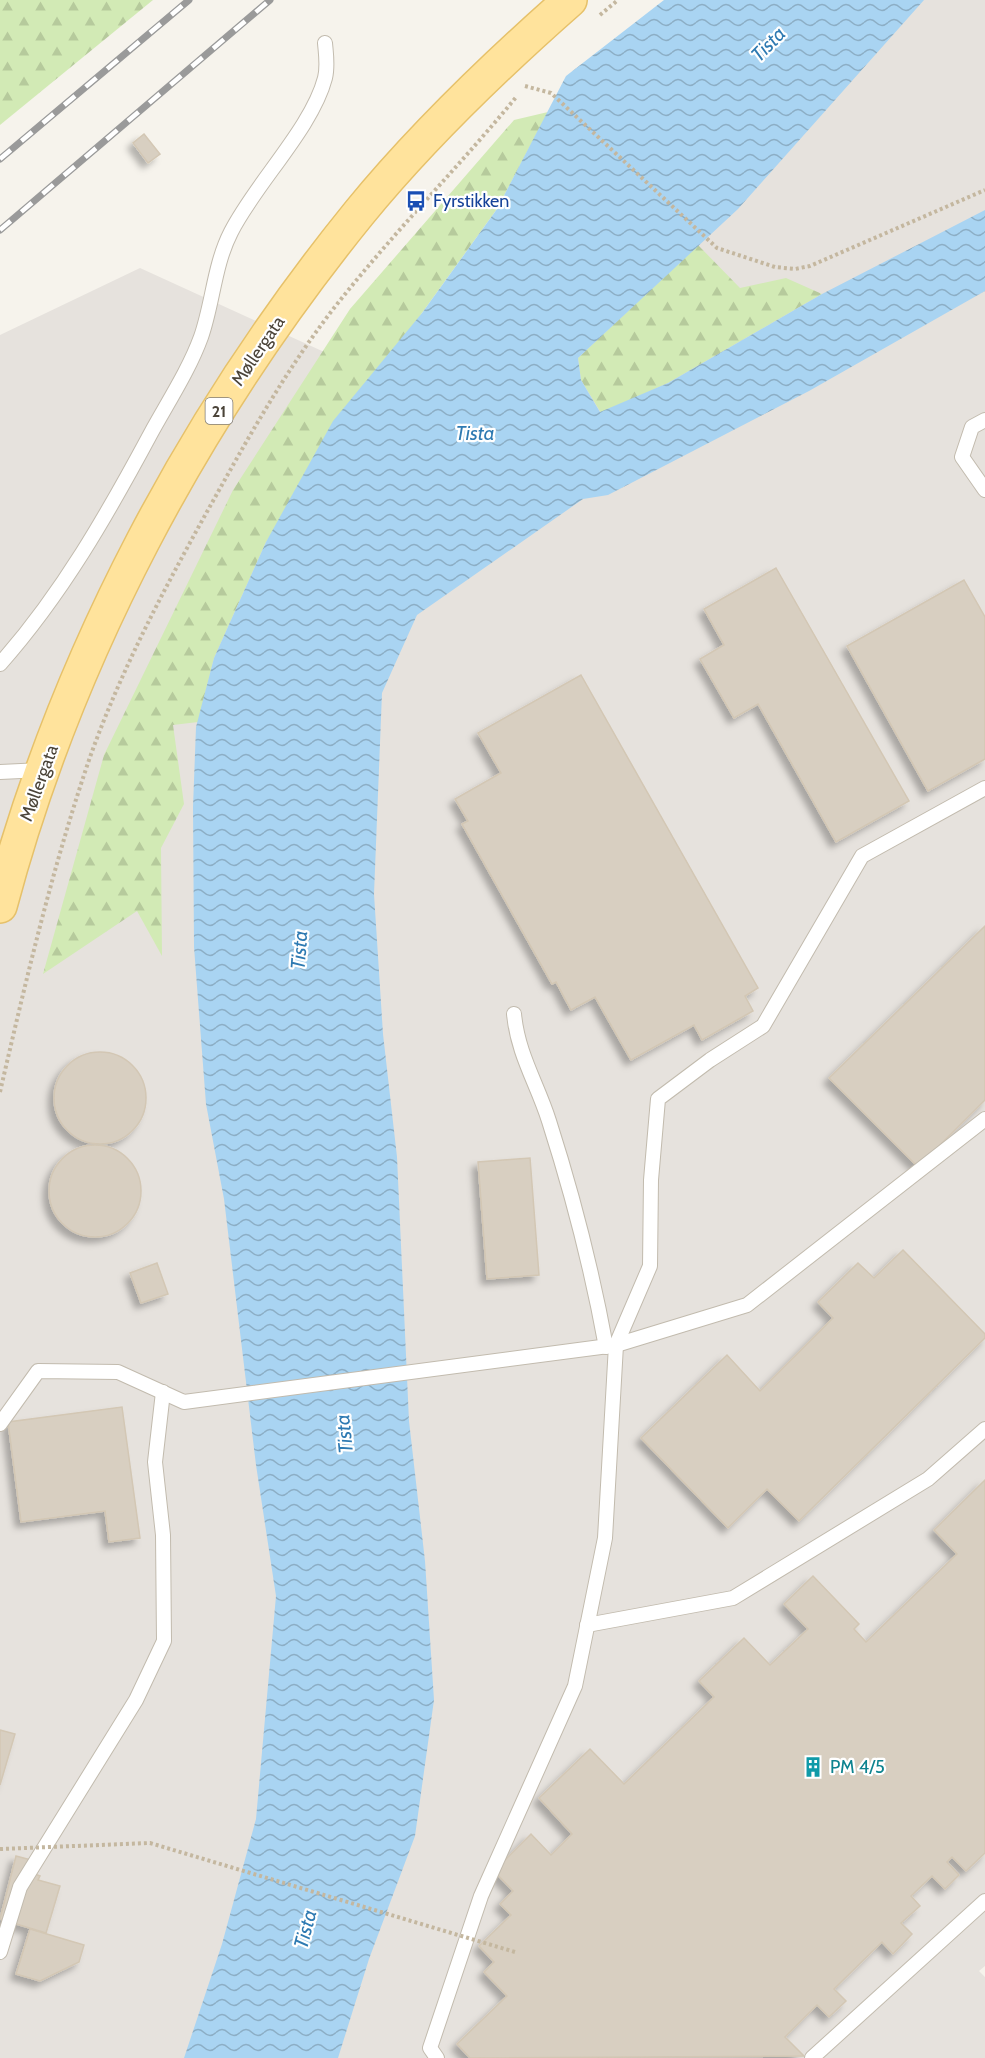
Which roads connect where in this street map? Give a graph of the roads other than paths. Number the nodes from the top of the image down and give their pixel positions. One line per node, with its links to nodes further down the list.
1 (582, 10): 6 (main road, Møllergata / 21)
2 (325, 43): 5 (lane)
3 (985, 420): 4 (lane)
4 (985, 490)
5 (0, 664)
6 (42, 770): 7 (lane); 9 (main road, Møllergata / 21)
7 (0, 772)
8 (985, 788): 12 (lane)
9 (0, 906)
10 (514, 1014): 12 (lane)
11 (985, 1119): 12 (lane)
12 (611, 1346): 13 (lane); 16 (lane)
13 (163, 1392): 14 (lane); 18 (lane)
14 (0, 1424)
15 (985, 1430): 16 (lane)
16 (587, 1625): 19 (lane)
17 (985, 1900): 20 (lane)
18 (0, 1952)
19 (437, 2058)
20 (812, 2058)

